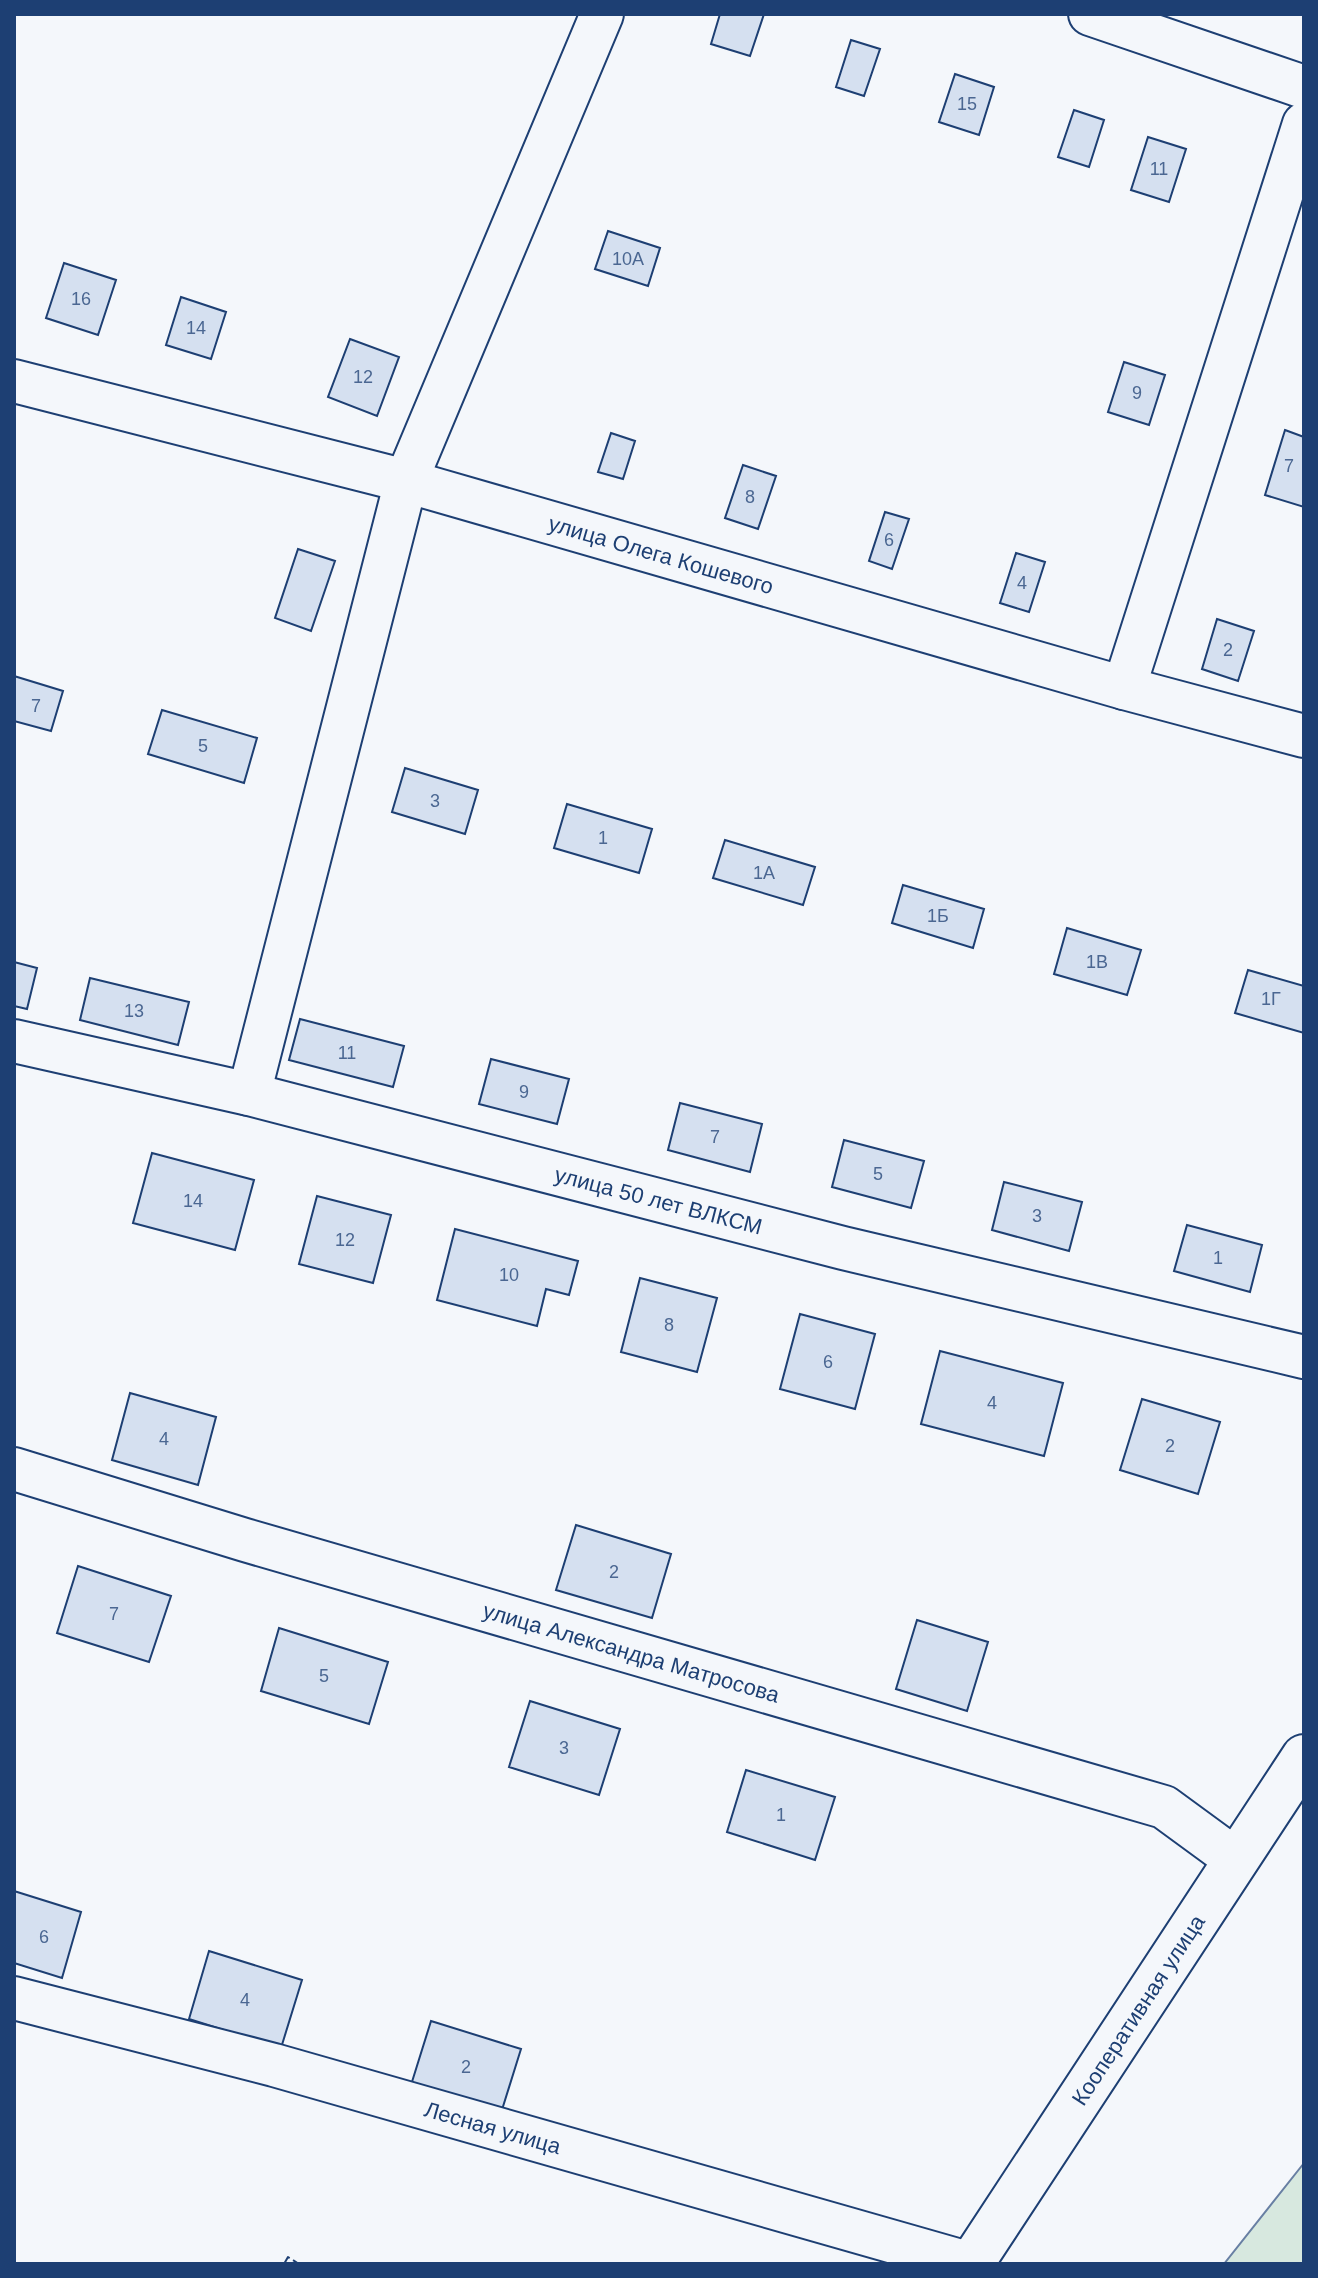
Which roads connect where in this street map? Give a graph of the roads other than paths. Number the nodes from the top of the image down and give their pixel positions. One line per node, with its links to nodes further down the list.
1 (602, 14): 6 (street)
2 (1108, 17): 3 (street)
3 (1304, 87)
4 (1304, 124): 7 (street)
5 (14, 381): 6 (street, улица Олега Кошевого)
6 (406, 481): 7 (street, улица Олега Кошевого); 10 (street)
7 (1124, 688): 8 (street, улица Олега Кошевого)
8 (1304, 736)
9 (14, 1041): 10 (street, улица 50 лет ВЛКСМ)
10 (249, 1094): 11 (street, улица 50 лет ВЛКСМ)
11 (1304, 1357)
12 (14, 1469): 14 (street, улица Александра Матросова)
13 (1304, 1757): 14 (main road, Кооперативная улица)
14 (1235, 1859): 16 (main road, Кооперативная улица)
15 (14, 1998): 16 (street, Лесная улица)
16 (971, 2264)

